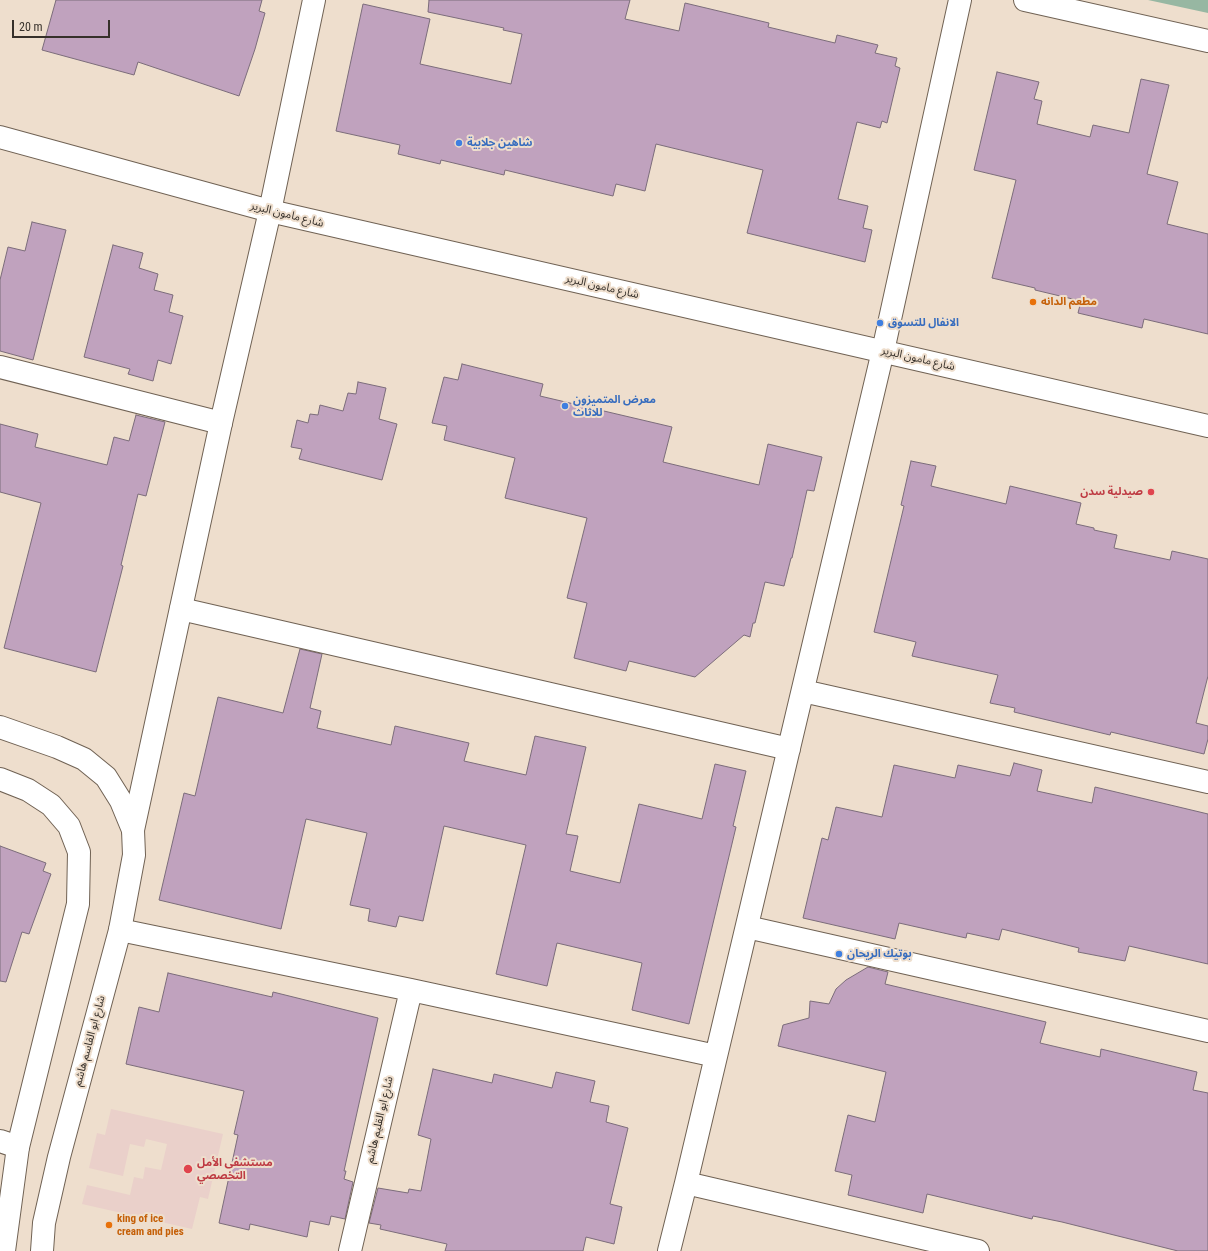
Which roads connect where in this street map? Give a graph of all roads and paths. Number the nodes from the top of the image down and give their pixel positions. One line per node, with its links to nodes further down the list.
1 (314, 0): 6 (street)
2 (960, 0): 7 (street)
3 (1025, 0): 4 (street)
4 (1208, 41)
5 (0, 137): 6 (street, شارع مامون البرير)
6 (270, 212): 7 (street, شارع مامون البرير); 9 (street)
7 (882, 351): 10 (street, شارع مامون البرير); 12 (street)
8 (0, 367): 9 (street)
9 (221, 423): 11 (street)
10 (1208, 426)
11 (181, 609): 14 (street); 17 (street)
12 (803, 691): 14 (street); 16 (street)
13 (0, 727): 17 (street)
14 (789, 749): 18 (street)
15 (0, 779): 23 (street)
16 (1208, 782)
17 (133, 830): 19 (street, شارع ابو القاسم هاشم)
18 (747, 927): 21 (street); 22 (street)
19 (120, 930): 20 (street); 26 (street, شارع ابو القاسم هاشم)
20 (411, 990): 22 (street); 27 (street, شارع ابو القليم هاشم)
21 (1208, 1031)
22 (716, 1056): 24 (street)
23 (9, 1144): 25 (street)
24 (686, 1183): 28 (street); 29 (street)
25 (4, 1251)
26 (42, 1251)
27 (350, 1251)
28 (669, 1251)
29 (978, 1251)

